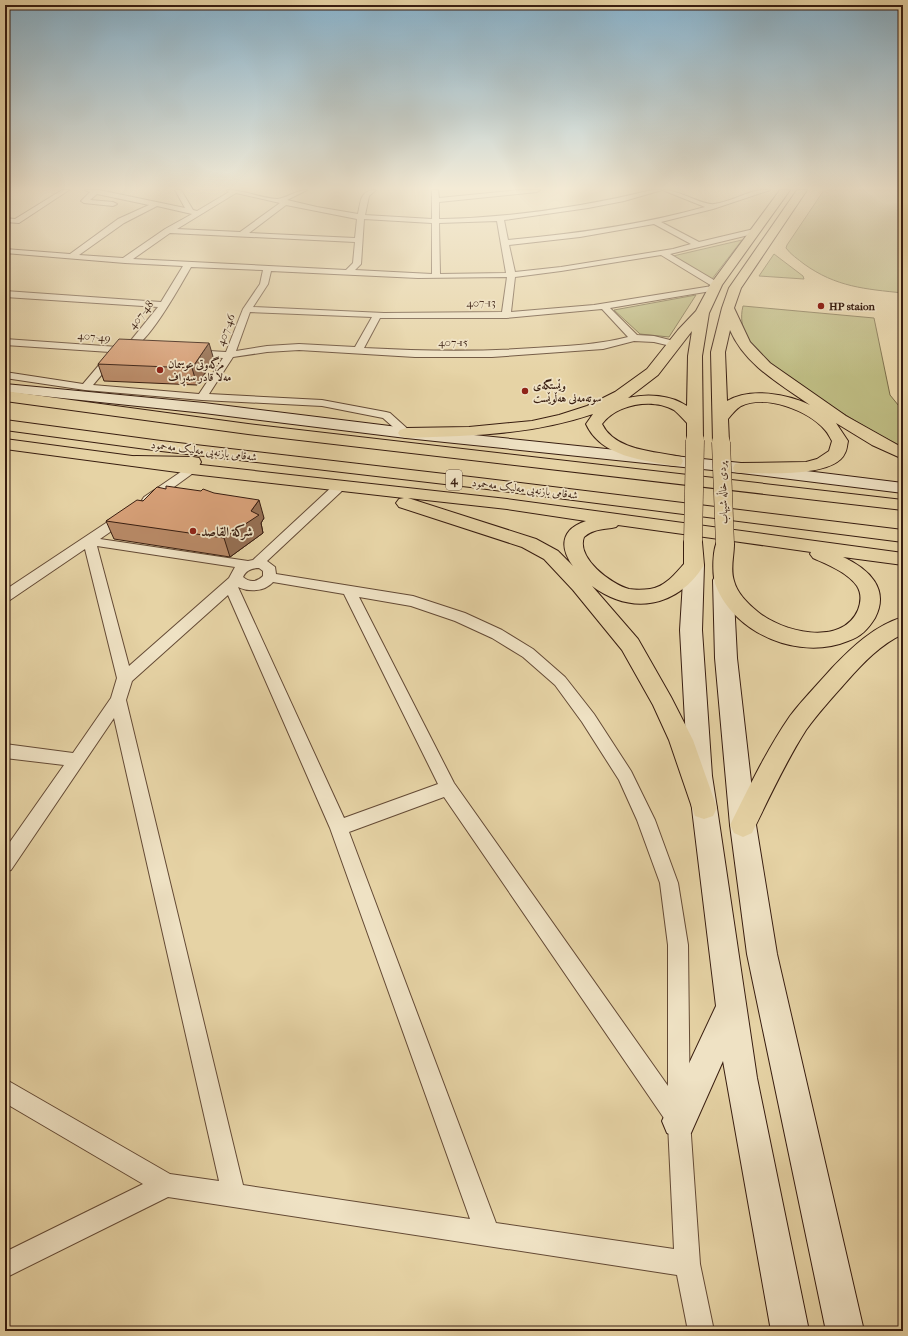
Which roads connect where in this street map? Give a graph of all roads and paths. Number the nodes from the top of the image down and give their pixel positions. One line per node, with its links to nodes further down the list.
1 (20, 252): 10 (street)
2 (77, 252): 10 (street)
3 (137, 252): 11 (street)
4 (357, 252): 14 (street)
5 (436, 252): 16 (street)
6 (507, 252): 15 (street)
7 (739, 252): 17 (main road)
8 (759, 252): 21 (main road, پردی خاڵە شیهاب)
9 (663, 253): 15 (street); 17 (street)
10 (71, 257): 11 (street)
11 (124, 261): 12 (street)
12 (188, 265): 13 (street); 19 (street, 407-48)
13 (267, 269): 14 (street); 22 (street, 407-46)
14 (349, 272): 16 (street)
15 (511, 275): 16 (street); 25 (street)
16 (436, 276)
17 (715, 287): 20 (street, 407-13); 23 (main road)
18 (5, 294): 19 (street)
19 (164, 305): 30 (street, 407-48)
20 (603, 305): 25 (street, 407-13); 26 (street)
21 (728, 308): 40 (main road, پردی خاڵە شیهاب); 46 (main road)
22 (247, 309): 24 (street, 407-13); 33 (street, 407-46)
23 (702, 313): 28 (main road); 43 (main road)
24 (378, 314): 25 (street, 407-13); 29 (street)
25 (506, 315)
26 (634, 338): 28 (street, 407-15); 29 (street, 407-15)
27 (5, 342): 30 (street, 407-49)
28 (675, 344): 44 (main road)
29 (358, 350): 33 (street, 407-15)
30 (118, 351): 31 (street, 407-49); 35 (street, 407-48)
31 (140, 351)
32 (185, 352): 33 (street)
33 (230, 355): 38 (street, 407-46)
34 (5, 374): 35 (street)
35 (85, 387): 38 (street)
36 (5, 388): 41 (main road)
37 (5, 396): 39 (main road, 4)
38 (202, 397): 44 (street)
39 (170, 418): 41 (main road); 54 (main road, 4)
40 (720, 418): 50 (main road); 63 (main road, پردی خاڵە شیهاب, bridge)
41 (312, 421): 44 (main road)
42 (5, 425): 49 (main road, شەقامی بازنەیی مەلیک مەحمود / 4)
43 (695, 432): 48 (main road); 59 (main road, bridge)
44 (406, 433): 48 (main road)
45 (5, 444): 47 (main road)
46 (903, 454)
47 (136, 461): 49 (main road); 51 (main road)
48 (675, 461): 50 (main road)
49 (326, 466): 56 (main road, شەقامی بازنەیی مەلیک مەحمود / 4)
50 (741, 468): 53 (main road)
51 (192, 469): 52 (main road); 58 (street)
52 (340, 486): 55 (main road); 61 (street); 73 (main road)
53 (903, 488)
54 (903, 505)
55 (652, 524): 57 (main road); 59 (main road)
56 (903, 536)
57 (745, 537): 60 (main road); 63 (main road)
58 (89, 541): 61 (street); 66 (street); 68 (street)
59 (693, 553): 73 (main road)
60 (903, 559)
61 (252, 564): 62 (street); 64 (street)
62 (269, 577): 64 (street); 65 (street)
63 (723, 580): 74 (main road)
64 (234, 582): 68 (street); 75 (street)
65 (349, 591): 72 (street); 79 (street)
66 (5, 597)
67 (903, 625): 74 (main road)
68 (125, 678): 69 (street)
69 (118, 700): 71 (street); 81 (street)
70 (5, 751): 71 (street)
71 (77, 760): 76 (street)
72 (448, 788): 75 (street); 79 (street)
73 (704, 808): 77 (main road)
74 (743, 825): 87 (main road)
75 (339, 828): 82 (street)
76 (5, 864)
77 (730, 1008): 79 (main road); 86 (main road)
78 (5, 1090): 80 (street)
79 (679, 1122): 83 (street)
80 (167, 1185): 81 (street); 84 (street)
81 (234, 1195): 82 (street)
82 (488, 1234): 83 (street)
83 (687, 1264): 85 (street)
84 (5, 1265)
85 (701, 1331)
86 (790, 1331)
87 (845, 1331)

